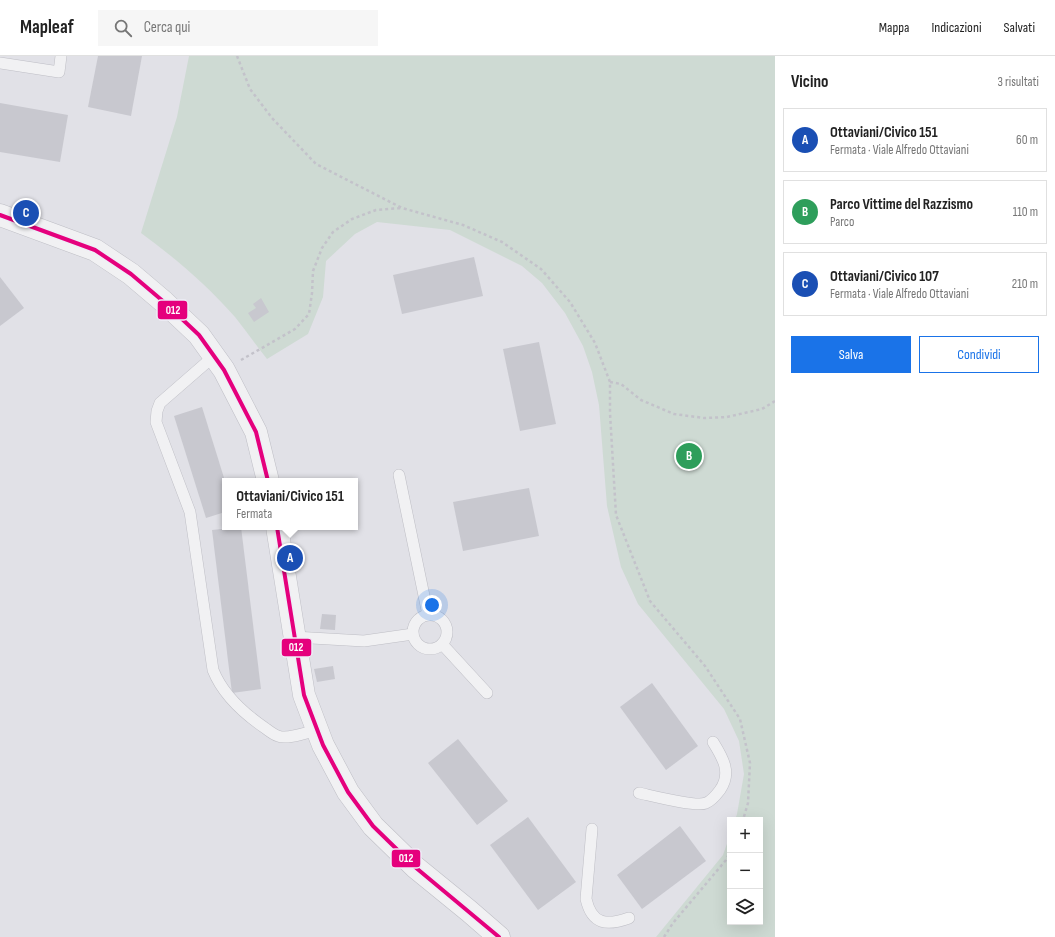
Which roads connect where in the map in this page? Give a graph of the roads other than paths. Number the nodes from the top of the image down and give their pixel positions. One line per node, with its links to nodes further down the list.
1 (61, 56): 2 (lane)
2 (0, 63)
3 (0, 215): 4 (street)
4 (219, 363): 6 (street); 13 (lane)
5 (399, 475): 8 (lane)
6 (267, 478)
7 (277, 530): 10 (street)
8 (428, 615): 9 (lane); 11 (lane)
9 (413, 634): 10 (lane); 11 (lane)
10 (294, 637): 13 (street)
11 (442, 644): 12 (lane)
12 (487, 693)
13 (317, 730): 18 (street)
14 (713, 742): 15 (lane)
15 (639, 793)
16 (592, 829): 17 (lane)
17 (629, 918)
18 (499, 937)

